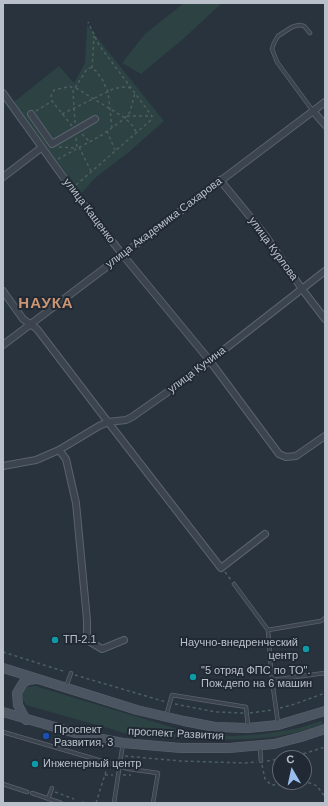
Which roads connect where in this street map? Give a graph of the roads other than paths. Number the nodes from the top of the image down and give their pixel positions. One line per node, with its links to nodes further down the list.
1 (310, 33): 4 (lane)
2 (3, 93): 8 (street, улица Кащенко)
3 (325, 102): 4 (street, улица Академика Сахарова)
4 (313, 111): 7 (street); 10 (street, улица Академика Сахарова)
5 (31, 114): 6 (street)
6 (95, 119)
7 (325, 125)
8 (41, 148): 9 (street); 11 (street, улица Кащенко)
9 (3, 177)
10 (220, 180): 11 (street, улица Академика Сахарова); 13 (street, улица Курлова)
11 (122, 254): 16 (street, улица Академика Сахарова); 18 (street, улица Кащенко)
12 (325, 271): 13 (street, улица Кучина)
13 (302, 289): 15 (street, улица Курлова); 18 (street, улица Кучина)
14 (3, 291): 16 (street)
15 (325, 319)
16 (31, 324): 17 (street, улица Академика Сахарова); 19 (street)
17 (3, 345)
18 (210, 361): 19 (street, улица Кучина); 20 (street, улица Кащенко)
19 (108, 422): 21 (street, улица Кучина); 23 (street)
20 (325, 436)
21 (59, 450): 22 (street, улица Кучина); 27 (street)
22 (3, 466)
23 (265, 534)
24 (234, 584): 26 (lane)
25 (325, 618): 26 (lane)
26 (268, 630): 32 (lane)
27 (124, 640)
28 (3, 668): 31 (street, проспект Развития)
29 (71, 674): 33 (lane)
30 (325, 674): 32 (lane)
31 (38, 678): 33 (street, проспект Развития); 37 (street)
32 (272, 680): 38 (lane)
33 (66, 687): 36 (street, проспект Развития)
34 (3, 712): 37 (street, проспект Развития)
35 (324, 713): 38 (street, проспект Развития)
36 (166, 717): 39 (street, проспект Развития); 39 (lane)
37 (26, 720): 42 (street, проспект Развития)
38 (278, 725): 39 (street, проспект Развития)
39 (248, 728)
40 (325, 729): 43 (street, проспект Развития)
41 (3, 732): 45 (lane)
42 (123, 743): 43 (street, проспект Развития); 45 (lane)
43 (259, 745): 44 (lane)
44 (262, 761)
45 (119, 766): 52 (lane); 53 (lane)
46 (3, 784): 48 (lane)
47 (52, 788): 50 (lane)
48 (27, 792)
49 (32, 794): 50 (lane)
50 (48, 799): 51 (lane)
51 (61, 803)
52 (114, 803)
53 (153, 803)

